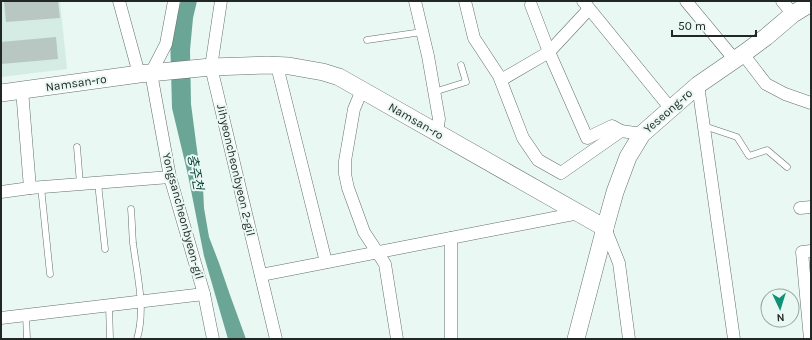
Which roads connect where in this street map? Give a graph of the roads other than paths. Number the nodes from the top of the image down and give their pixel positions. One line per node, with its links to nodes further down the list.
1 (118, 1): 18 (street, Yongsancheonbyeon-gil)
2 (174, 1): 18 (street)
3 (221, 1): 17 (street, Jihyeoncheonbyeon 2-gil)
4 (415, 1): 11 (street)
5 (466, 1): 19 (street)
6 (686, 1): 14 (street)
7 (811, 3): 10 (street, Yeseong-ro)
8 (531, 5): 13 (street)
9 (586, 5): 13 (street); 26 (street)
10 (788, 7): 14 (street, Yeseong-ro)
11 (422, 32): 12 (lane); 23 (street)
12 (367, 40)
13 (549, 52): 19 (street); 28 (street)
14 (739, 57): 20 (street, Yeseong-ro); 25 (street)
15 (461, 65): 23 (lane)
16 (277, 66): 17 (street, Namsan-ro); 22 (street, Namsan-ro); 45 (street)
17 (211, 67): 18 (street, Namsan-ro); 47 (street, Jihyeoncheonbyeon 2-gil)
18 (145, 74): 21 (street, Namsan-ro); 33 (street, Yongsancheonbyeon-gil)
19 (501, 80): 28 (street)
20 (698, 85): 26 (street, Yeseong-ro); 27 (street)
21 (22, 90): 24 (street, Namsan-ro); 36 (street)
22 (362, 90): 29 (street, Namsan-ro); 44 (street)
23 (434, 92): 29 (street)
24 (1, 93)
25 (811, 103)
26 (671, 109): 30 (street, Yeseong-ro)
27 (704, 126): 32 (lane); 62 (street)
28 (621, 130): 30 (street)
29 (437, 133): 39 (street, Namsan-ro)
30 (642, 134): 40 (street, Yeseong-ro)
31 (77, 147): 35 (lane)
32 (787, 167)
33 (170, 177): 34 (street); 48 (street, Yongsancheonbyeon-gil)
34 (98, 183): 35 (street); 42 (lane)
35 (80, 184): 36 (street)
36 (36, 188): 37 (street); 46 (lane)
37 (1, 192)
38 (131, 209): 49 (lane)
39 (579, 213): 40 (street, Namsan-ro); 41 (street)
40 (605, 228): 60 (street, Yeseong-ro); 61 (street)
41 (451, 238): 44 (street); 59 (street)
42 (105, 249)
43 (811, 251): 63 (street)
44 (378, 252): 45 (street); 58 (street)
45 (326, 262): 47 (street)
46 (50, 274)
47 (261, 275): 57 (street, Jihyeoncheonbyeon 2-gil)
48 (204, 294): 49 (street); 56 (street, Yongsancheonbyeon-gil)
49 (141, 302): 50 (street); 55 (lane)
50 (109, 306): 51 (street); 54 (lane)
51 (26, 315): 52 (street); 53 (lane)
52 (1, 318)
53 (27, 339)
54 (110, 339)
55 (137, 339)
56 (213, 339)
57 (276, 339)
58 (397, 339)
59 (451, 339)
60 (576, 339)
61 (629, 339)
62 (734, 339)
63 (810, 339)

